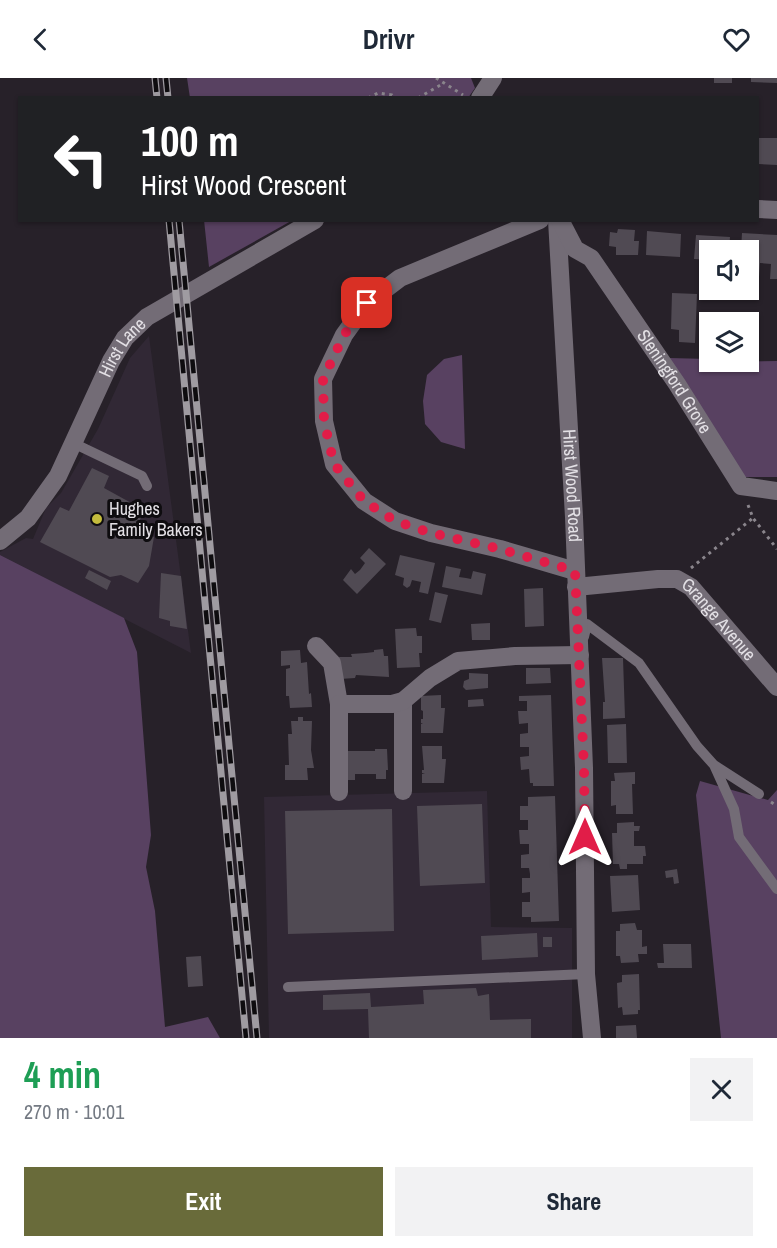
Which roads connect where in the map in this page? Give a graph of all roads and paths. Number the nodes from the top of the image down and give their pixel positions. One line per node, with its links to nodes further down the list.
1 (436, 78): 2 (path)
2 (444, 83): 3 (path); 6 (path)
3 (481, 90)
4 (372, 96): 5 (path)
5 (393, 96)
6 (421, 96)
7 (759, 209): 8 (street)
8 (777, 210)
9 (312, 222): 13 (street, Hirst Lane)
10 (535, 222): 20 (street)
11 (558, 222): 20 (street, Hirst Wood Road)
12 (559, 222): 15 (street, Sleningford Grove)
13 (73, 443): 14 (lane); 18 (street, Hirst Lane)
14 (147, 486)
15 (741, 486): 16 (street); 17 (path)
16 (777, 491)
17 (753, 518): 19 (path); 21 (path)
18 (0, 541)
19 (777, 549)
20 (576, 579): 21 (street, Grange Avenue); 23 (street, Hirst Wood Road)
21 (677, 579): 24 (street, Grange Avenue)
22 (316, 646): 26 (street)
23 (579, 661): 25 (street); 27 (lane); 32 (street, Hirst Wood Road)
24 (777, 687)
25 (403, 701): 26 (street); 28 (street)
26 (339, 704): 29 (street)
27 (714, 765): 30 (lane); 31 (lane)
28 (403, 791)
29 (339, 792)
30 (759, 794)
31 (777, 889)
32 (586, 974): 33 (lane); 34 (street, Hirst Wood Road)
33 (288, 987)
34 (592, 1038)

